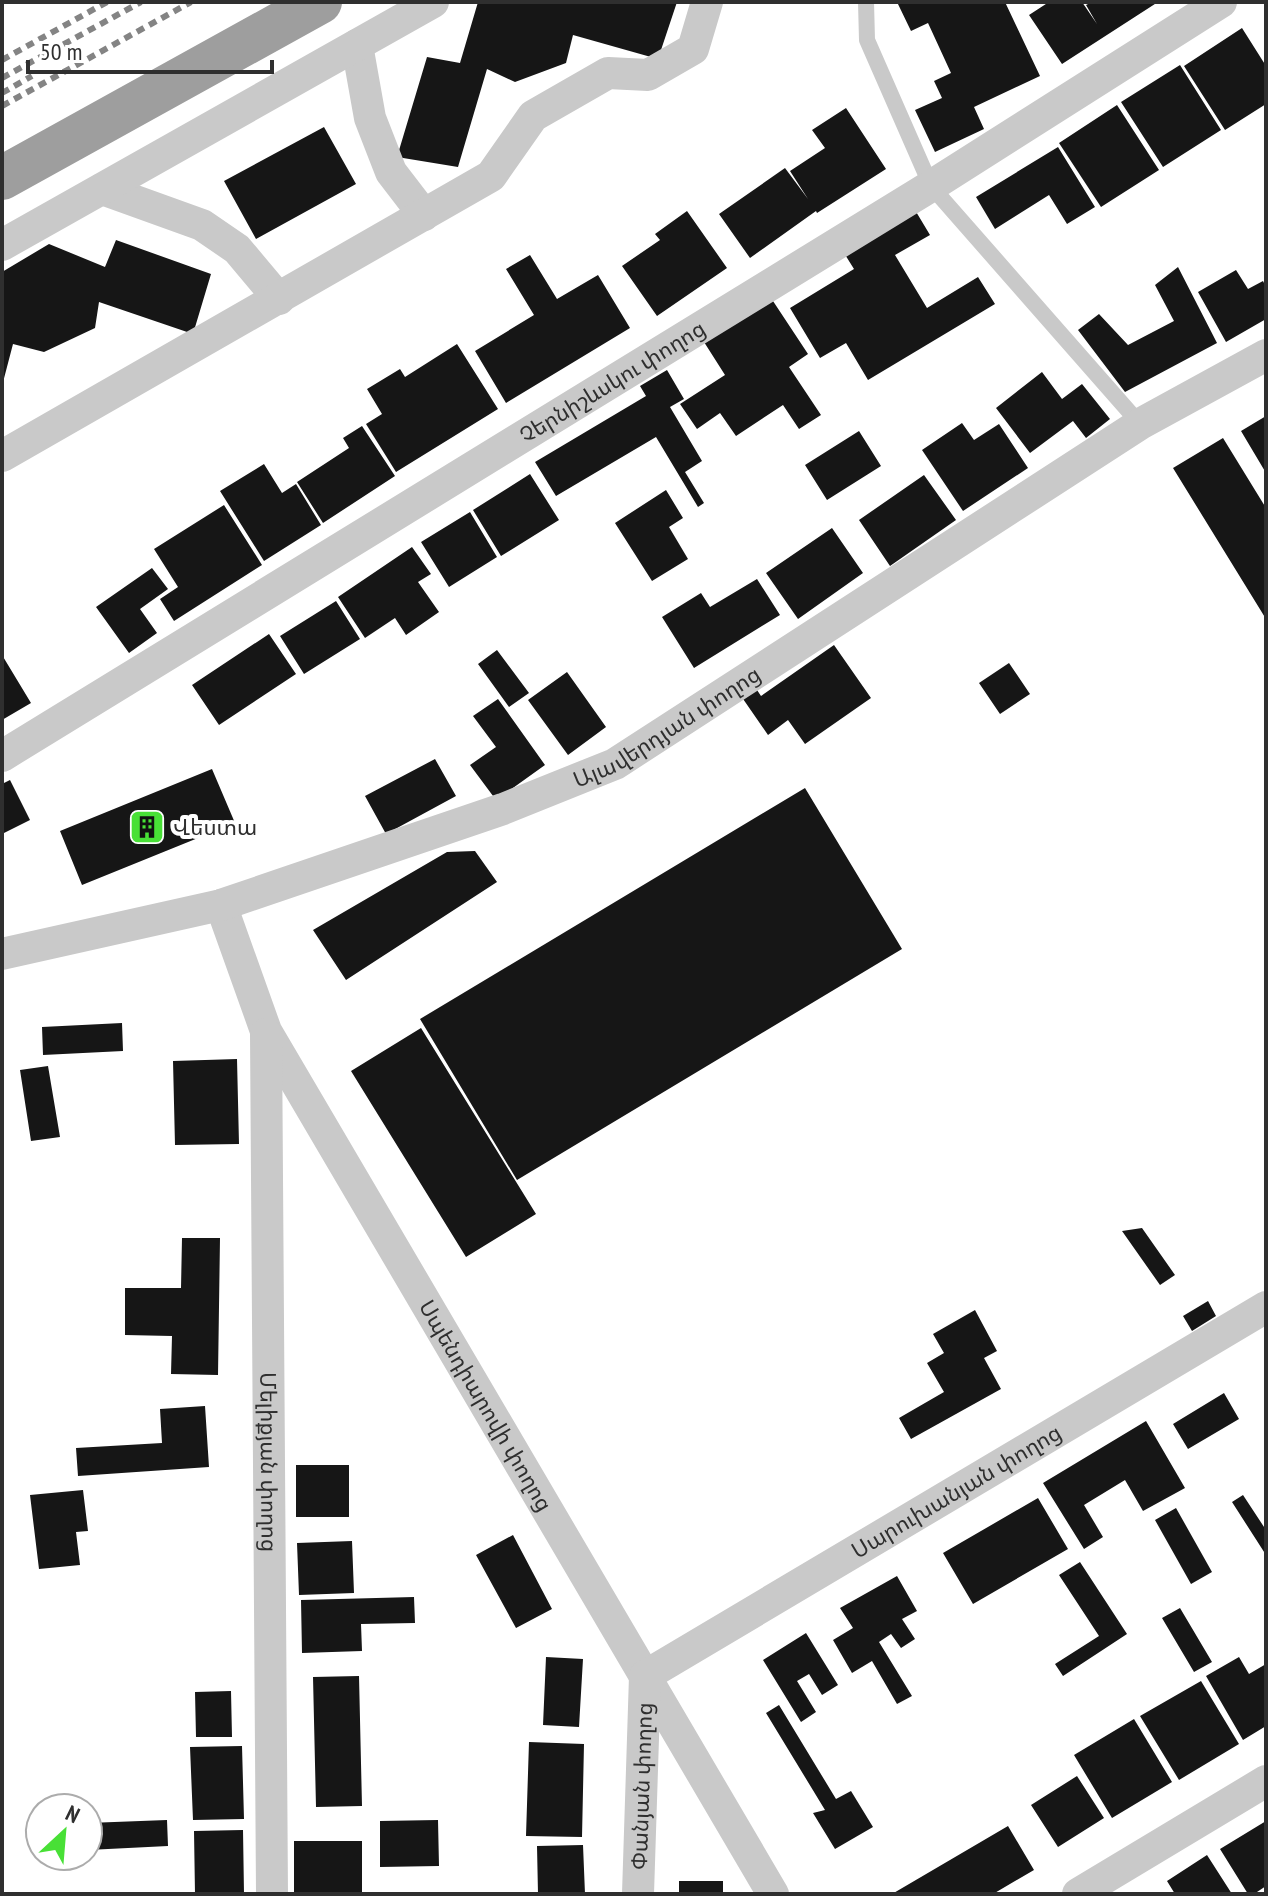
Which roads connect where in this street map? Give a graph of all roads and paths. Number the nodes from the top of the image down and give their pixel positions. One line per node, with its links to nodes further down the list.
1 (320, 2): 7 (highway)
2 (433, 2): 6 (street)
3 (707, 2): 10 (street)
4 (866, 2): 8 (lane)
5 (1221, 2): 8 (street, Չերնիշևսկու փողոց)
6 (357, 45): 9 (street); 10 (street)
7 (2, 178)
8 (931, 186): 14 (lane); 16 (street, Չերնիշևսկու փողոց)
9 (102, 189): 11 (street); 12 (street)
10 (424, 215): 12 (street)
11 (2, 245)
12 (279, 299): 15 (street)
13 (1266, 355): 14 (street, Ալավերդյան փողոց)
14 (1140, 424): 17 (street, Ալավերդյան փողոց)
15 (2, 456)
16 (2, 756)
17 (221, 905): 18 (street, Ալավերդյան փողոց); 19 (street, Սպենդիարովի փողոց)
18 (2, 954)
19 (266, 1031): 21 (street, Սպենդիարովի փողոց); 23 (street, Մելիքյան փողոց)
20 (1266, 1307): 21 (street, Սարուխանյան փողոց)
21 (645, 1676): 24 (street, Փանյան փողոց); 25 (street, Սպենդիարովի փողոց)
22 (1266, 1781): 26 (street)
23 (272, 1894)
24 (638, 1894)
25 (773, 1894)
26 (1078, 1894)

